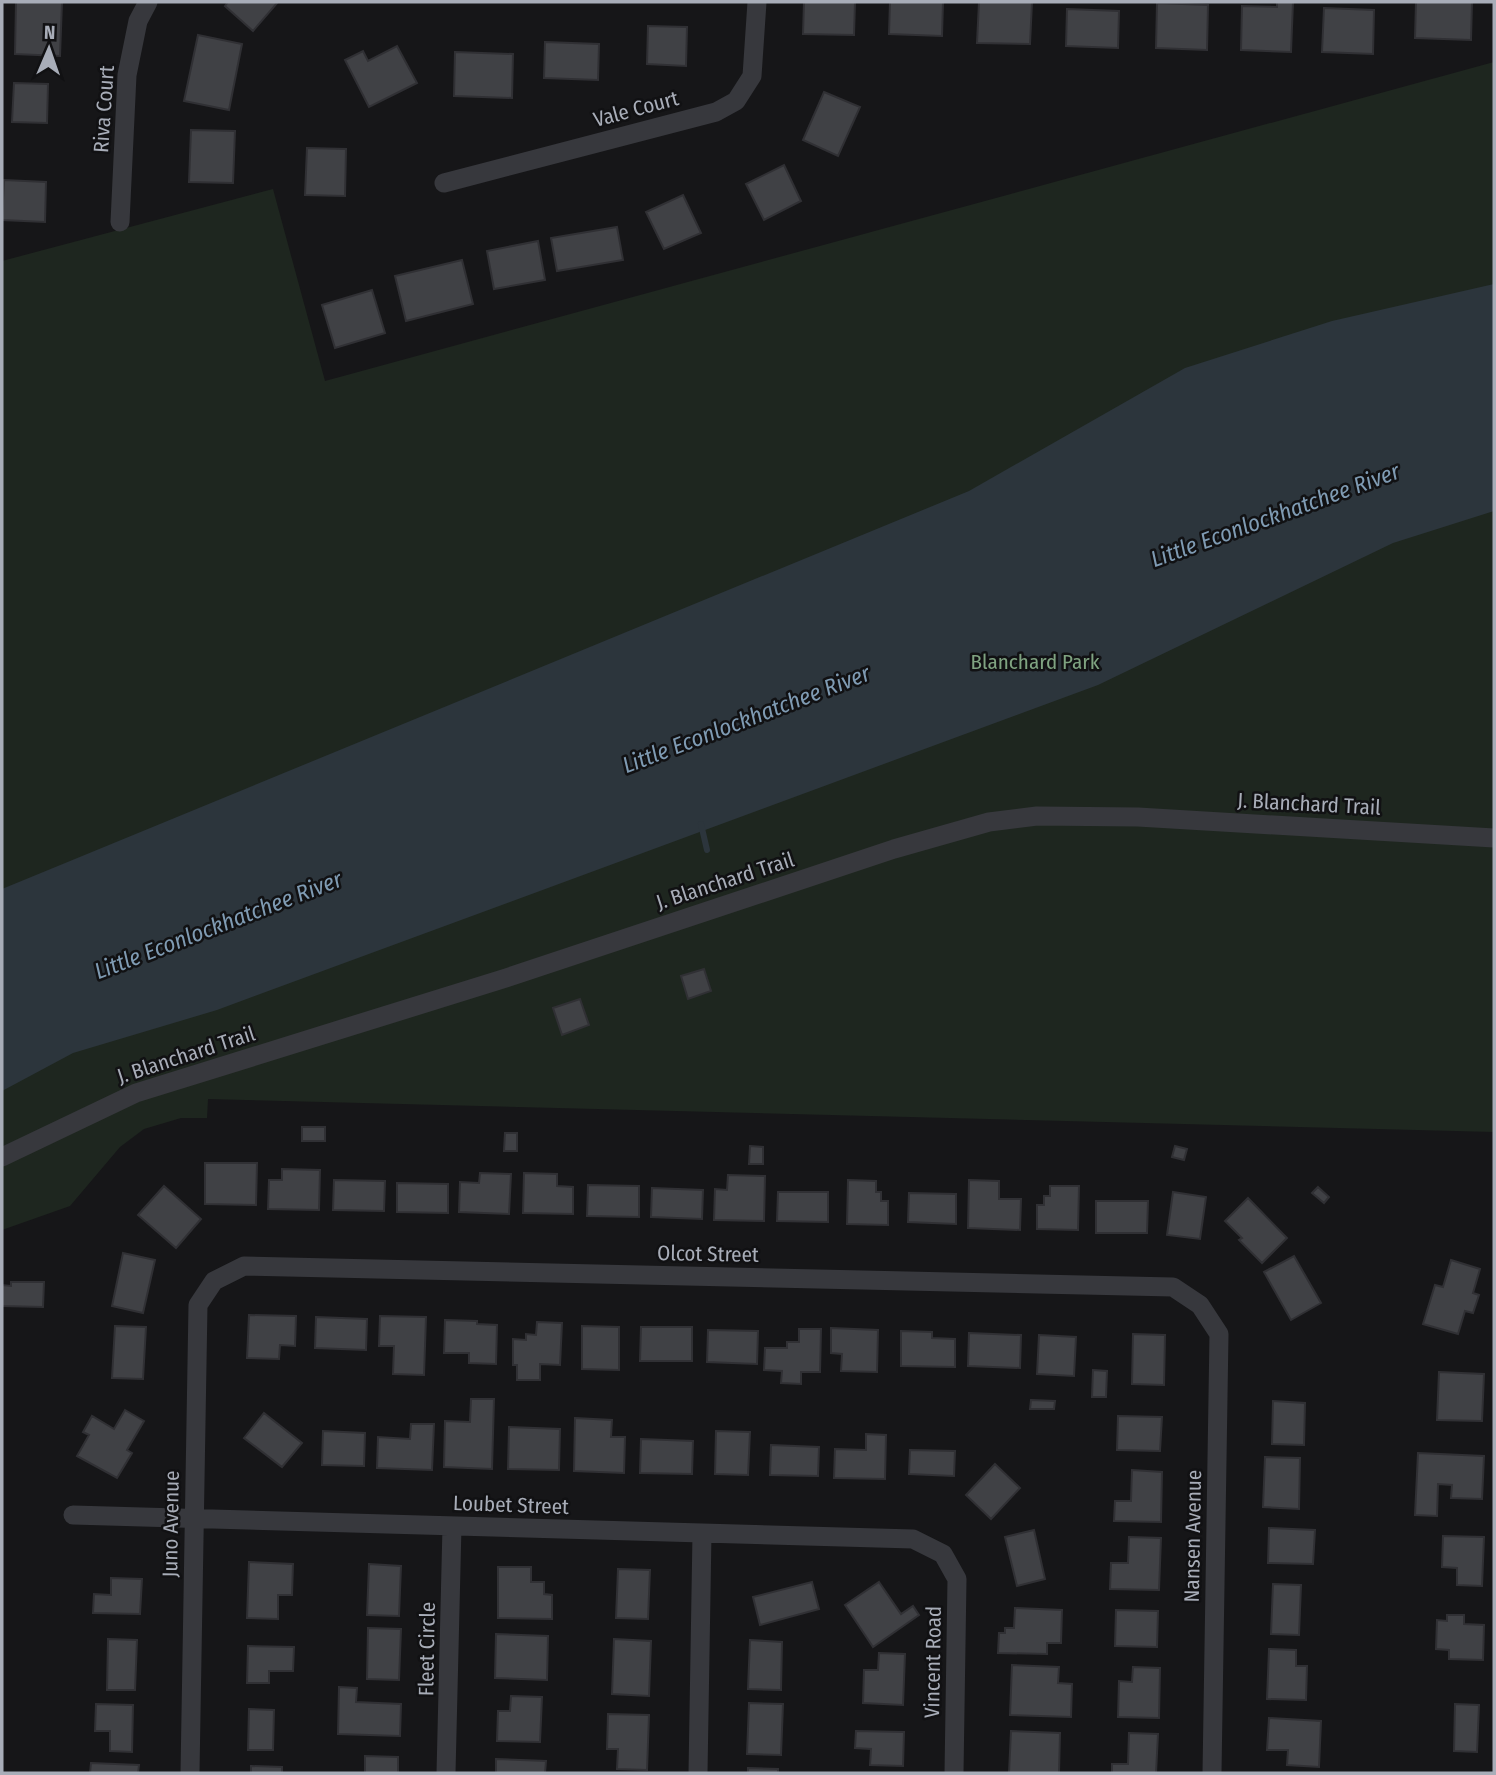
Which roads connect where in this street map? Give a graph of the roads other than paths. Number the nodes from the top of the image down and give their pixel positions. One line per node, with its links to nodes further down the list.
1 (148, 2): 4 (street, Riva Court)
2 (757, 2): 3 (street, Vale Court)
3 (444, 183)
4 (120, 222)
5 (1494, 838): 6 (street, J. Blanchard Trail)
6 (2, 1157)
7 (214, 1281): 8 (street, Olcot Street); 10 (street, Juno Avenue)
8 (1199, 1305): 18 (street, Nansen Avenue)
9 (73, 1515): 10 (street, Loubet Street)
10 (193, 1519): 11 (street, Loubet Street); 14 (street, Juno Avenue)
11 (452, 1526): 12 (street, Loubet Street); 15 (street, Fleet Circle)
12 (702, 1533): 13 (street, Loubet Street); 16 (street)
13 (943, 1554): 17 (street, Vincent Road)
14 (191, 1773)
15 (446, 1773)
16 (698, 1773)
17 (954, 1773)
18 (1212, 1773)

